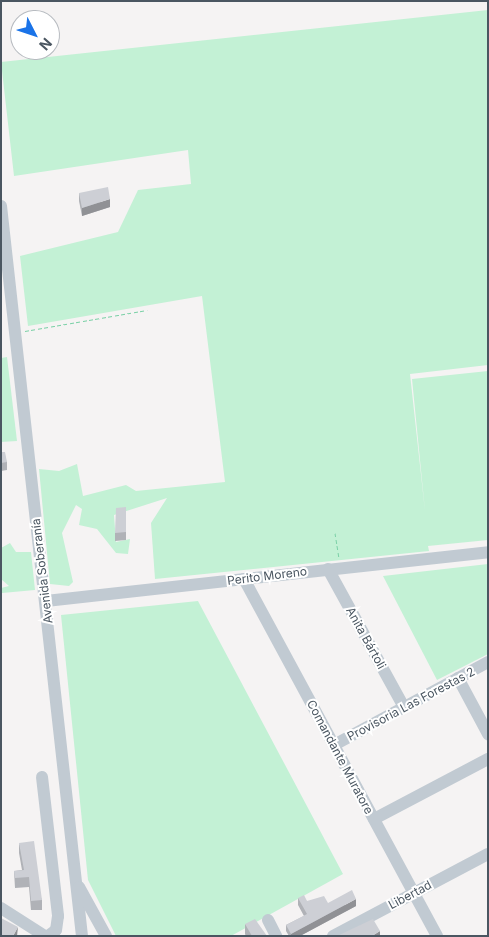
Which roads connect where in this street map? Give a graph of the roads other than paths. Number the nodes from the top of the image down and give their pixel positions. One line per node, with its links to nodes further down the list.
1 (1, 206): 5 (street, Avenida Soberanía)
2 (488, 552): 3 (street, Perito Moreno)
3 (334, 568): 4 (street, Perito Moreno); 8 (street, Anita Bártoli)
4 (244, 579): 5 (street, Perito Moreno); 10 (street, Comandante Muratore)
5 (46, 601): 15 (street, Avenida Soberanía)
6 (488, 662): 7 (street, Provisoria Las Forestas 2)
7 (458, 678): 8 (street, Provisoria Las Forestas 2); 9 (street)
8 (404, 707): 10 (street, Provisoria Las Forestas 2)
9 (488, 734)
10 (334, 745): 13 (street, Comandante Muratore)
11 (488, 759): 13 (street)
12 (42, 777): 19 (street)
13 (374, 819): 16 (street, Comandante Muratore)
14 (488, 854): 16 (street, Libertad)
15 (76, 880): 20 (street, Avenida Soberanía); 21 (street)
16 (413, 893): 23 (street, Libertad); 24 (street, Comandante Muratore)
17 (1, 908): 19 (street)
18 (268, 920): 22 (street)
19 (47, 936)
20 (82, 936)
21 (106, 936)
22 (276, 936)
23 (333, 936)
24 (436, 936)

